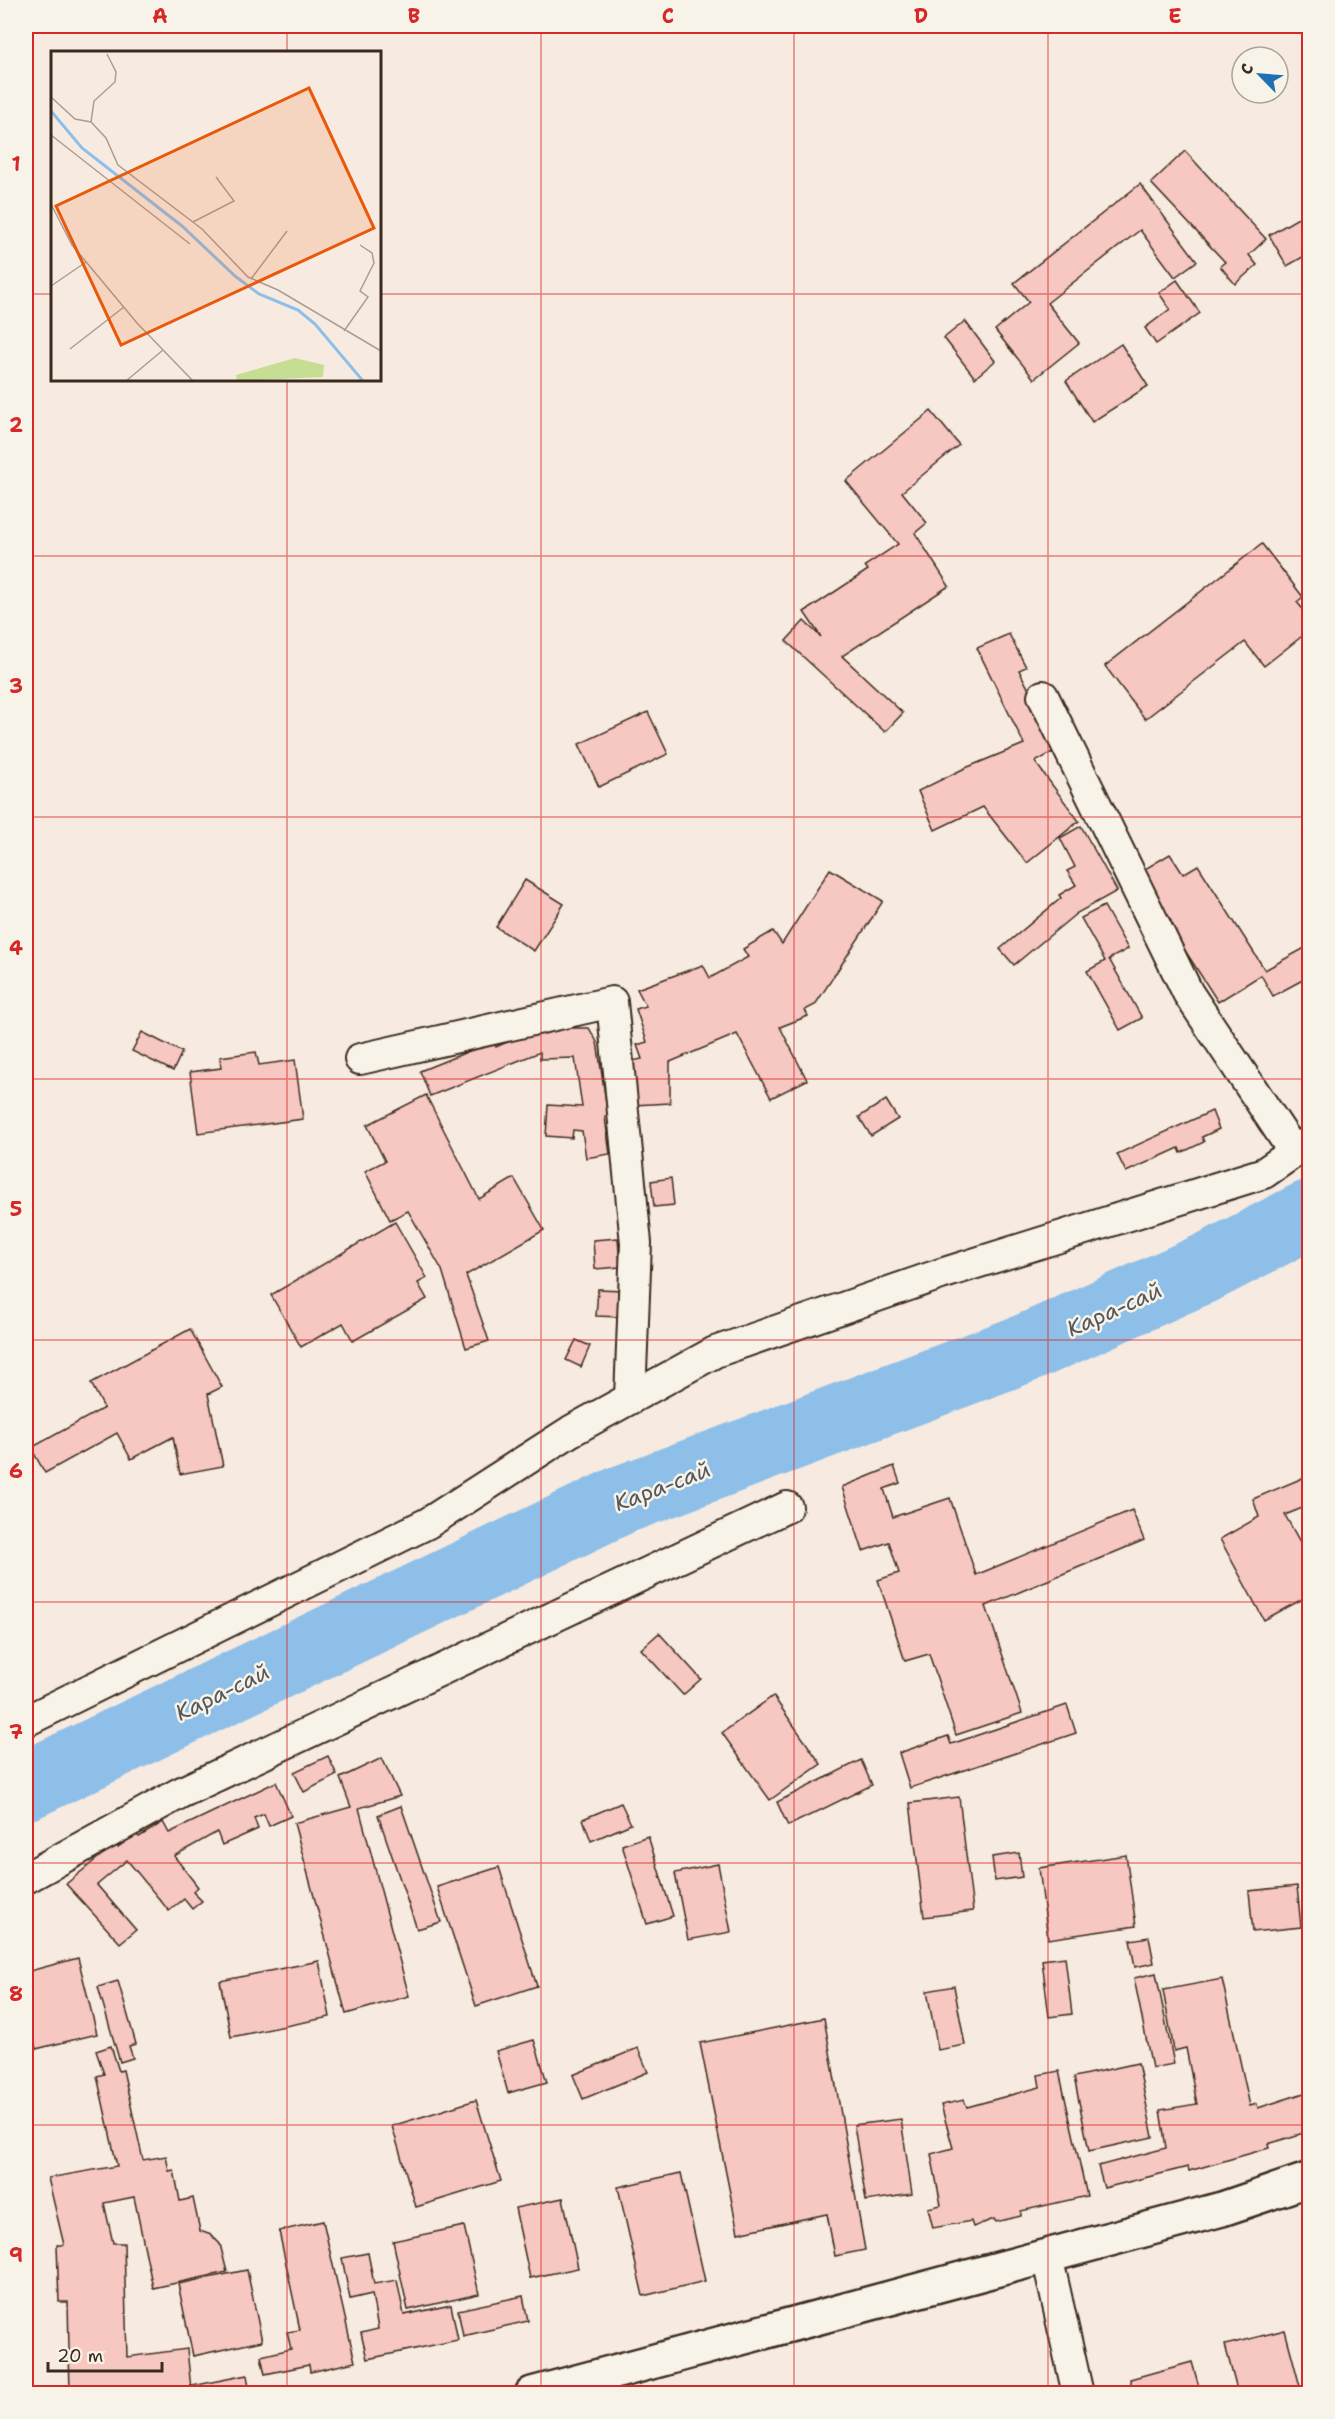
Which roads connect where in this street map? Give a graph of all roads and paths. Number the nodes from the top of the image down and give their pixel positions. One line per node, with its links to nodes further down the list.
1 (1042, 696): 3 (street)
2 (360, 1059): 4 (street)
3 (1302, 1146): 4 (street)
4 (630, 1398): 6 (street)
5 (787, 1507): 7 (street)
6 (26, 1721)
7 (26, 1878)
8 (1310, 2180): 9 (main road)
9 (1047, 2256): 10 (main road); 11 (street)
10 (544, 2392)
11 (1078, 2394)

